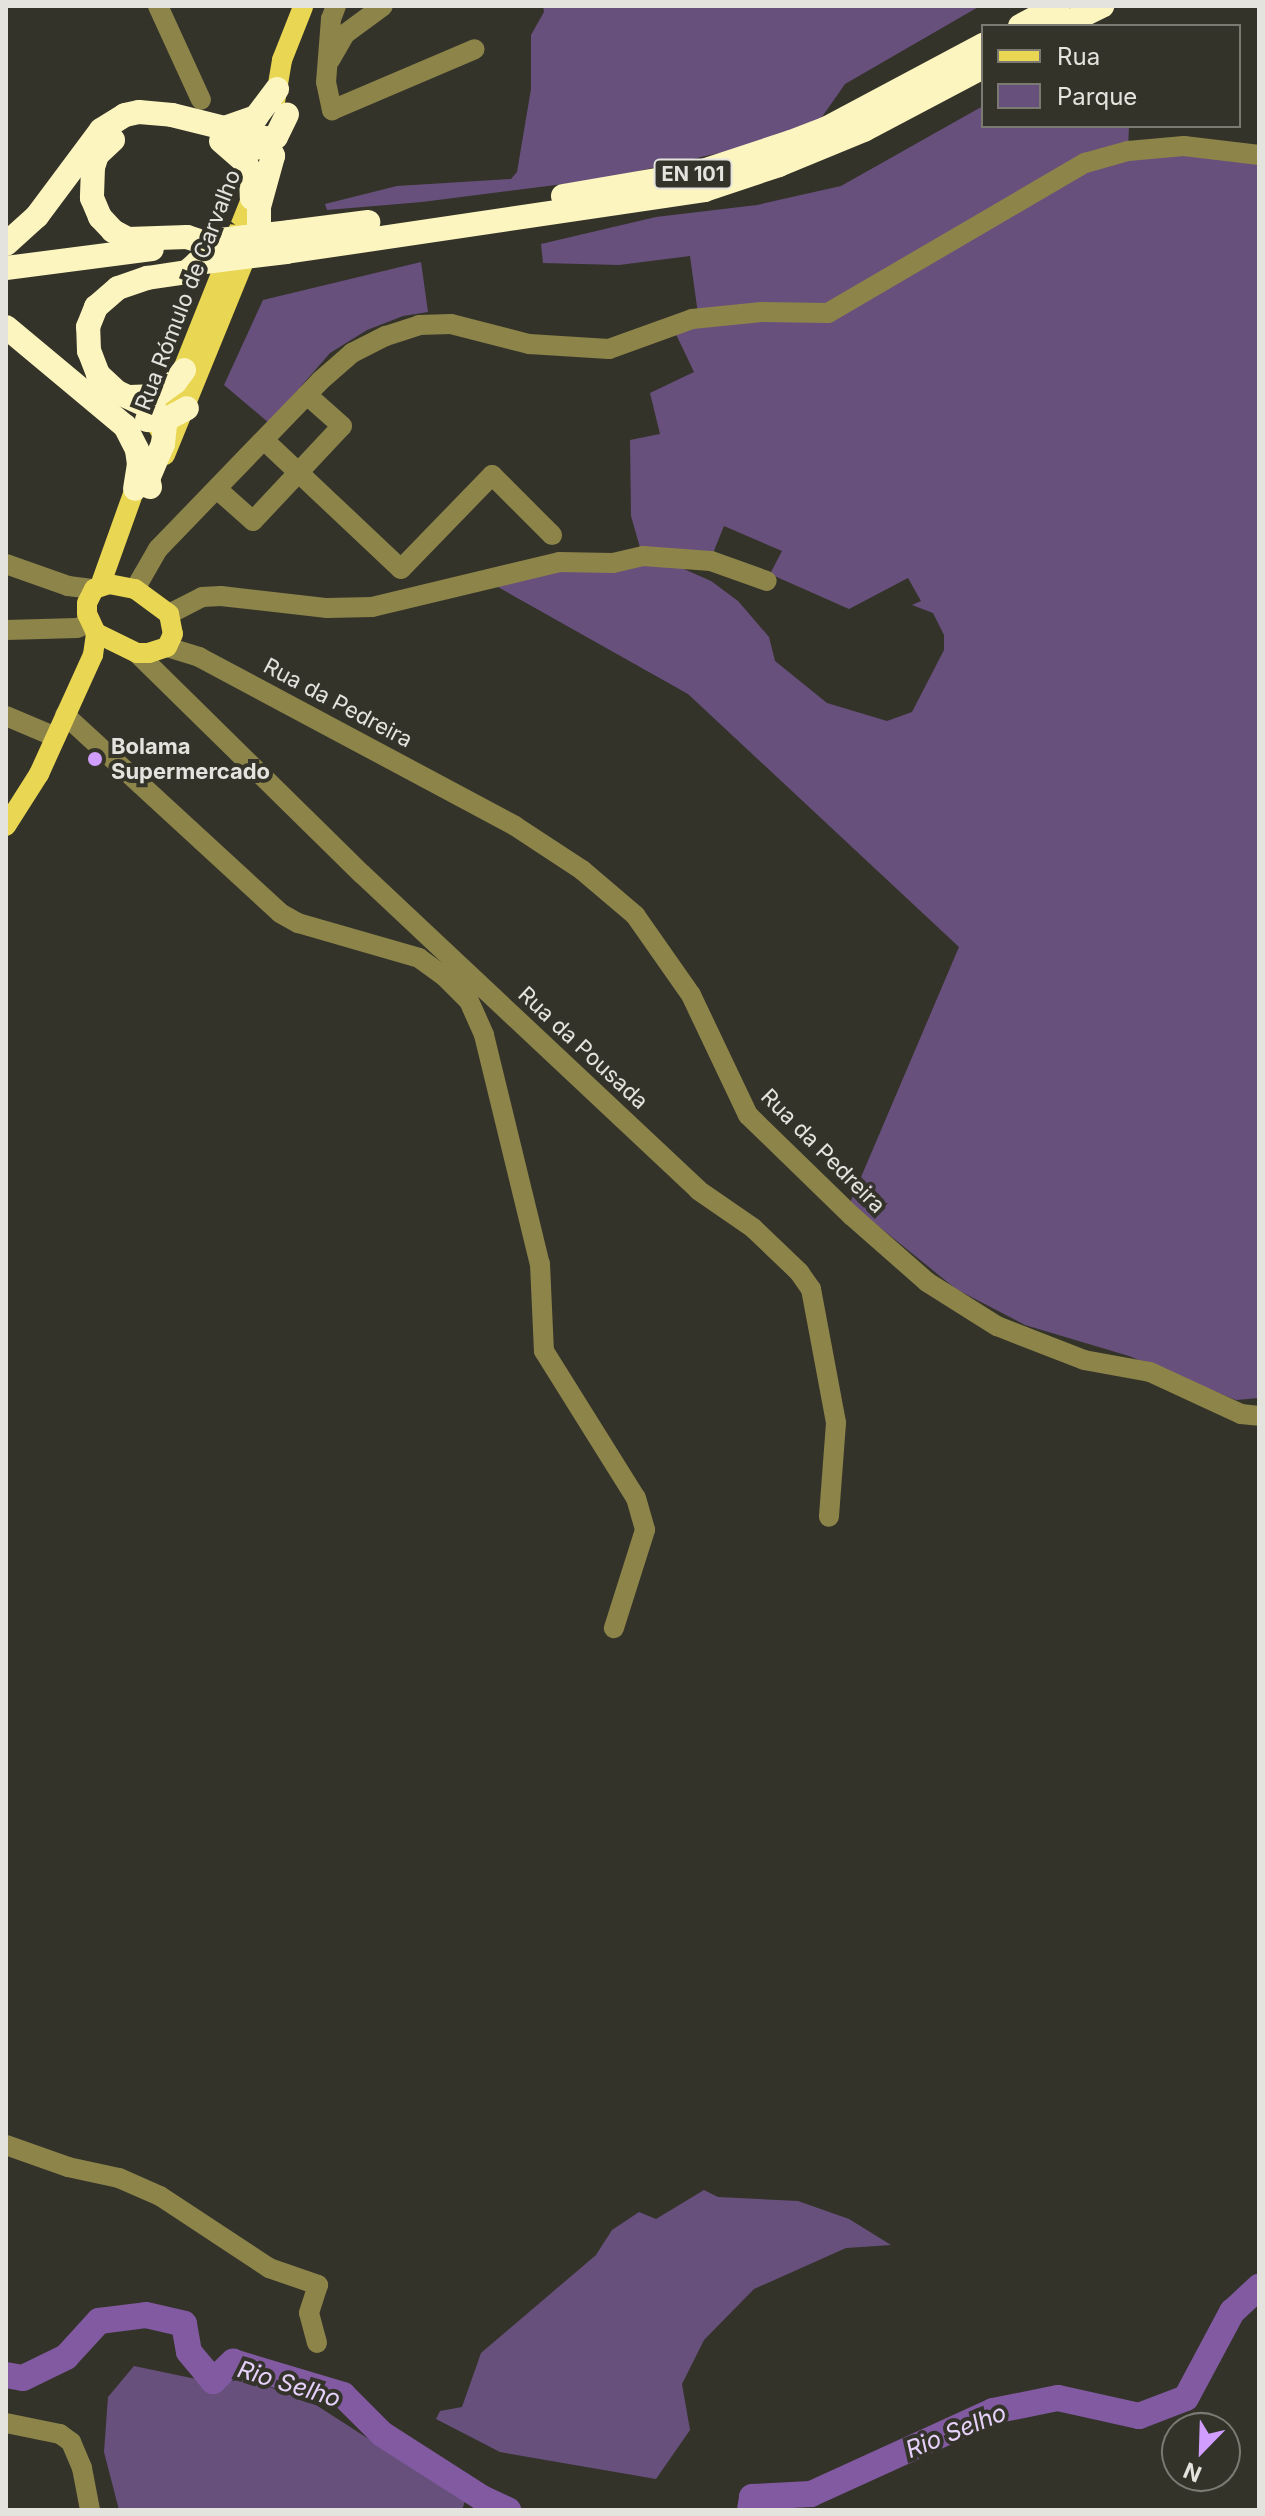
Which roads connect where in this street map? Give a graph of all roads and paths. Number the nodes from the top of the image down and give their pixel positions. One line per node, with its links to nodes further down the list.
1 (158, 6): 14 (street)
2 (336, 6): 11 (street)
3 (383, 6): 11 (street)
4 (1058, 6): 7 (highway)
5 (1102, 6): 8 (highway)
6 (304, 7): 13 (main road, Rua Rómulo de Carvalho); 15 (main road, Rua Rómulo de Carvalho)
7 (1024, 24)
8 (1065, 24)
9 (981, 46): 21 (highway, EN 101)
10 (475, 49): 11 (street)
11 (328, 64)
12 (981, 68): 21 (highway, EN 101)
13 (277, 89): 16 (highway); 17 (main road, Rua Rómulo de Carvalho)
14 (201, 100)
15 (287, 114): 17 (highway); 20 (main road, Rua Rómulo de Carvalho)
16 (223, 134): 17 (highway); 19 (highway); 22 (highway); 23 (highway)
17 (268, 143): 19 (main road, Rua Rómulo de Carvalho); 20 (highway)
18 (1259, 155): 28 (street)
19 (252, 198): 27 (main road, Rua Rómulo de Carvalho)
20 (259, 223): 31 (main road, Rua Rómulo de Carvalho)
21 (288, 242): 23 (highway, EN 101, bridge)
22 (6, 244)
23 (199, 252): 24 (highway, EN 101); 25 (highway, EN 101); 29 (highway)
24 (6, 268)
25 (6, 283)
26 (6, 327): 30 (highway)
27 (184, 370): 29 (highway); 32 (main road, Rua Rómulo de Carvalho)
28 (307, 395): 33 (street); 34 (street)
29 (126, 396): 32 (highway)
30 (100, 403): 32 (highway); 35 (highway)
31 (187, 408): 32 (highway); 35 (main road, Rua Rómulo de Carvalho)
32 (163, 421): 35 (highway)
33 (264, 440): 34 (street); 36 (street)
34 (299, 473): 36 (street); 37 (street)
35 (142, 488): 40 (main road, Rua Rómulo de Carvalho)
36 (217, 489): 40 (street)
37 (552, 535)
38 (6, 564): 40 (street)
39 (767, 581): 42 (street)
40 (103, 601): 41 (street); 42 (main road); 43 (main road); 44 (main road, Rua Rómulo de Carvalho)
41 (6, 630)
42 (167, 637): 43 (main road); 45 (street); 50 (street, Rua da Pedreira)
43 (130, 649): 44 (main road); 45 (street, Rua da Pousada)
44 (93, 655): 46 (main road, Rua Rómulo de Carvalho)
45 (159, 678): 51 (street, Rua da Pousada)
46 (65, 715): 48 (main road, Rua Rómulo de Carvalho); 52 (street)
47 (6, 716): 48 (street)
48 (56, 737): 49 (main road, Rua Rómulo de Carvalho)
49 (6, 826)
50 (1259, 1416)
51 (829, 1517)
52 (614, 1628)
53 (6, 2145): 54 (street)
54 (317, 2343)
55 (6, 2423): 56 (street)
56 (90, 2510)

